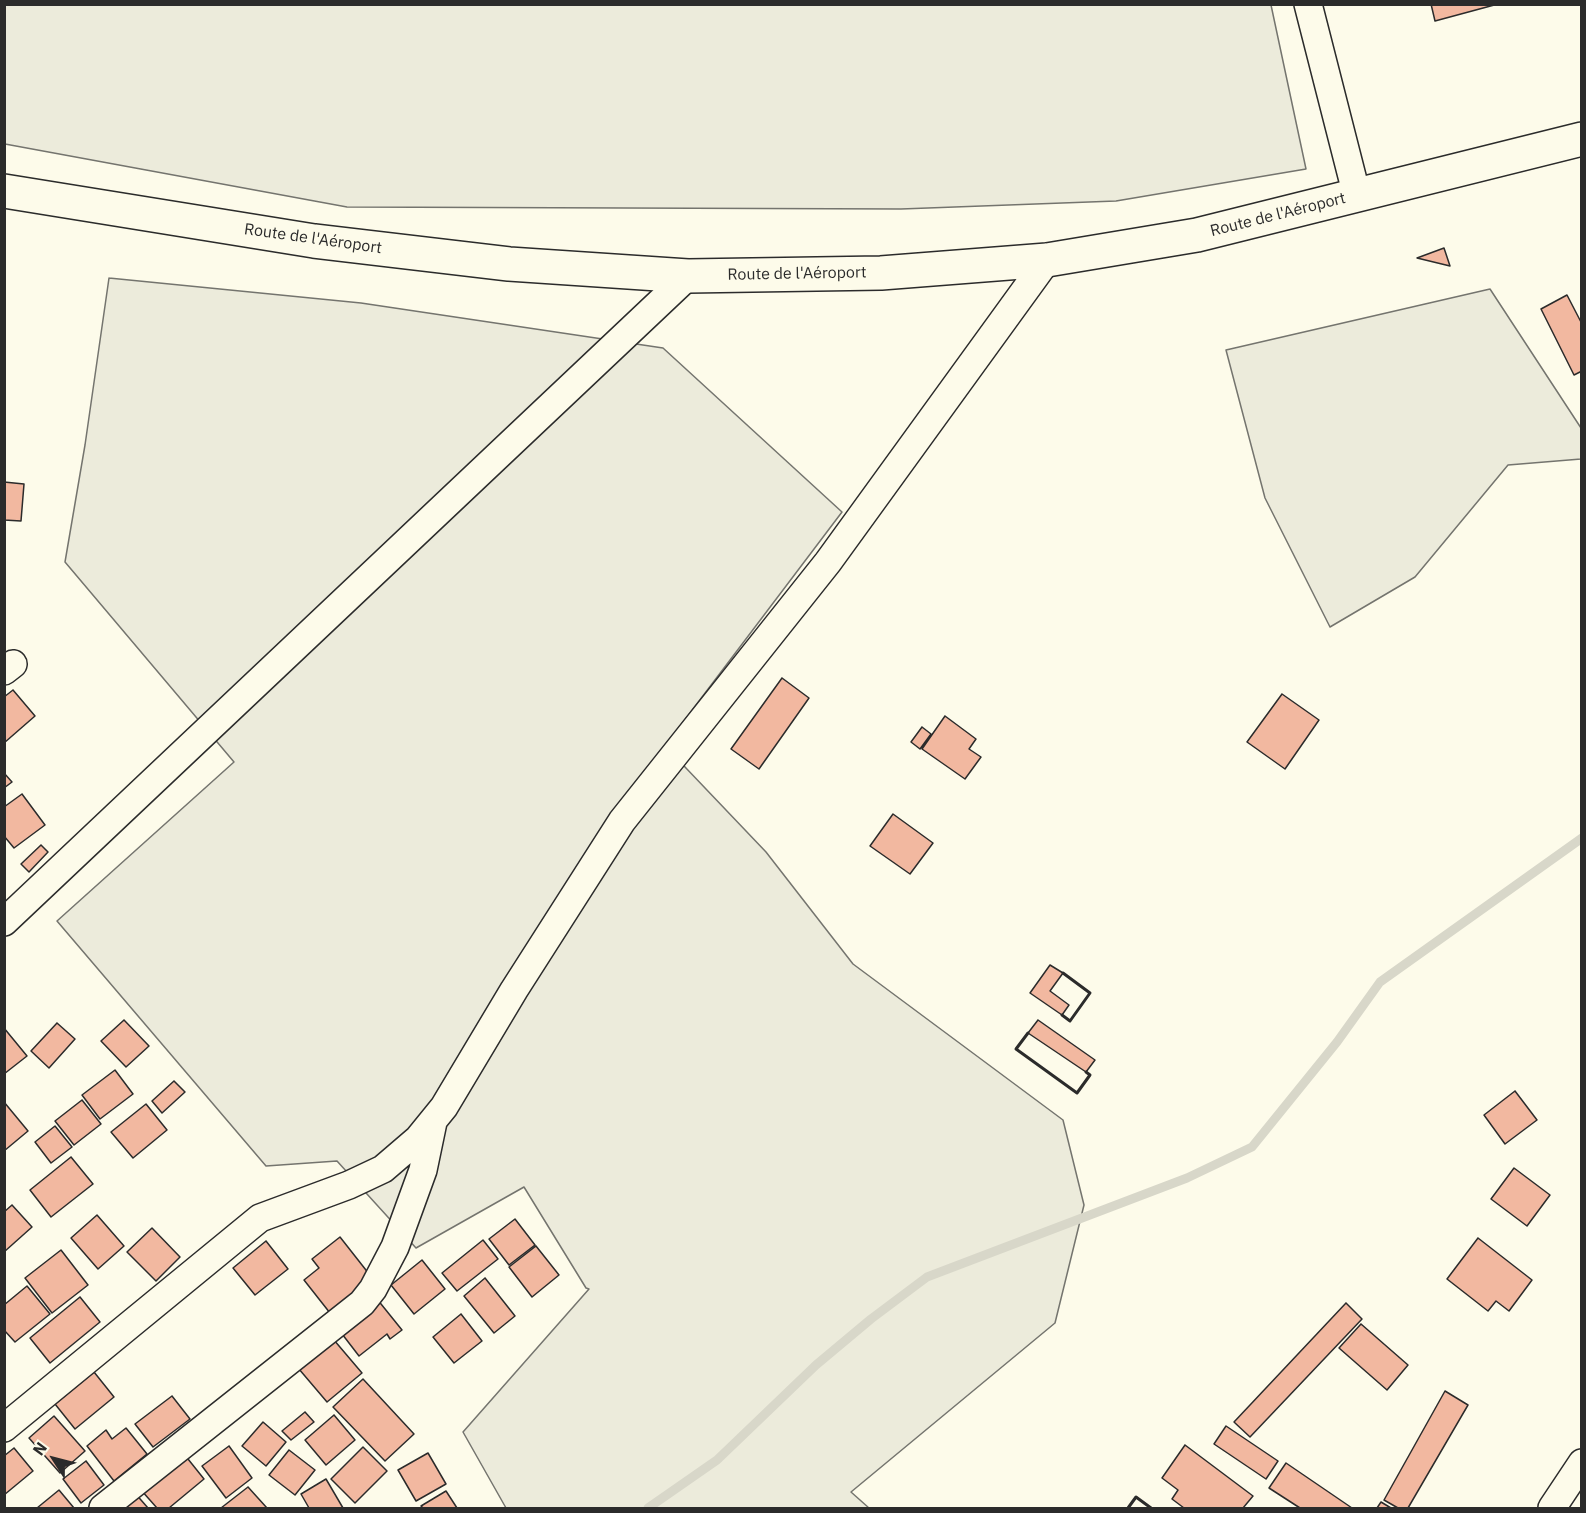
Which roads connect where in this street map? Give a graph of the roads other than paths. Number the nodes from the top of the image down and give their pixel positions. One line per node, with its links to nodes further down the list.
1 (1308, 4): 4 (street)
2 (1581, 139): 4 (main road, Route de l'Aéroport)
3 (4, 191): 6 (main road, Route de l'Aéroport)
4 (1357, 196): 5 (main road, Route de l'Aéroport)
5 (1047, 260): 6 (main road, Route de l'Aéroport); 8 (street)
6 (688, 276): 7 (street)
7 (4, 922)
8 (434, 1119): 9 (street); 11 (street)
9 (4, 1428)
10 (1581, 1463): 12 (street)
11 (103, 1509)
12 (1552, 1509)

